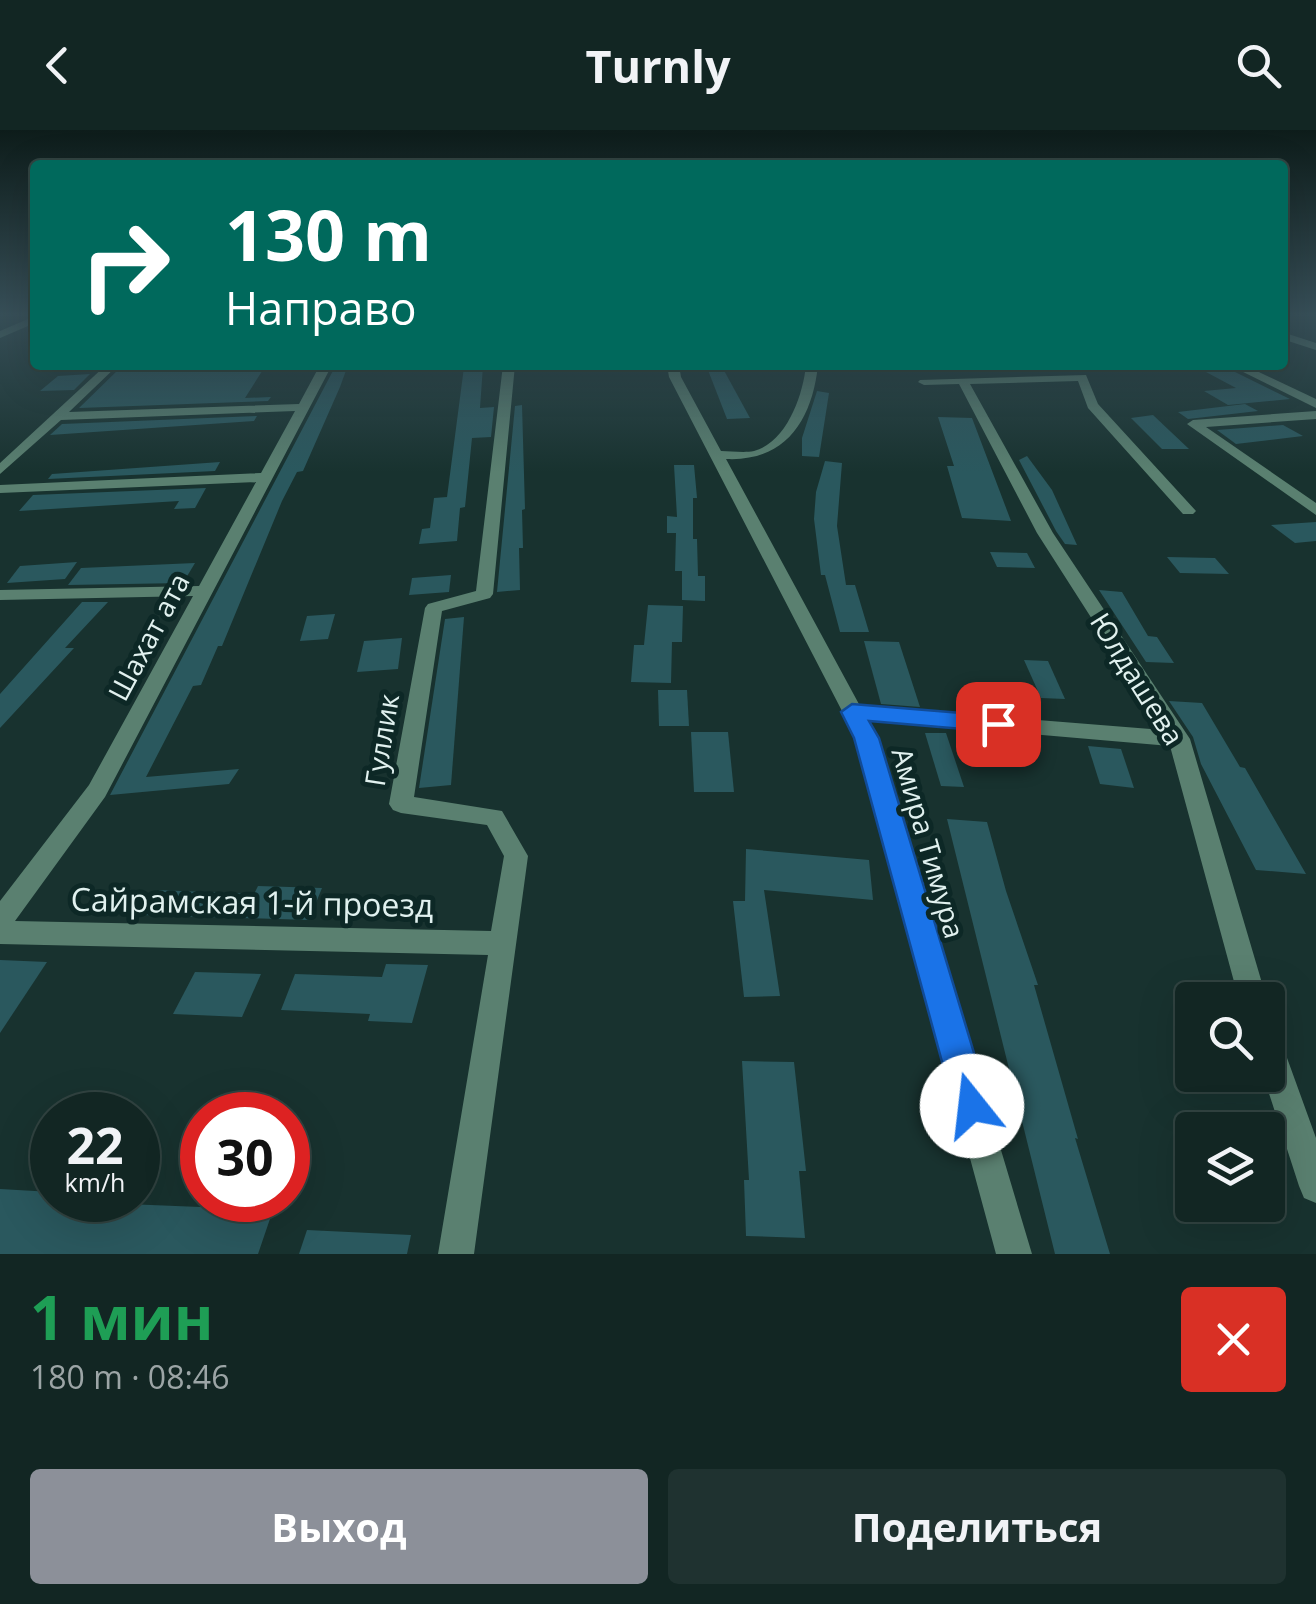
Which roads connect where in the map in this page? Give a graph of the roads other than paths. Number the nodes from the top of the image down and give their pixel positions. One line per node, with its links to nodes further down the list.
1 (107, 370): 14 (street)
2 (323, 370): 12 (street, Шахат ата)
3 (508, 370): 27 (street, Гуллик)
4 (674, 370): 15 (street, Амира Тимура)
5 (810, 370): 15 (street)
6 (991, 370): 8 (street)
7 (1245, 370): 11 (street)
8 (1002, 380): 10 (street); 20 (street)
9 (924, 382): 10 (street)
10 (964, 382): 24 (street, Юлдашева)
11 (1316, 404)
12 (304, 406): 14 (street); 17 (street, Шахат ата)
13 (1316, 415): 19 (street)
14 (59, 416): 16 (street)
15 (716, 455): 23 (street, Амира Тимура)
16 (0, 470)
17 (266, 476): 18 (street); 21 (street, Шахат ата)
18 (0, 489)
19 (1316, 510)
20 (1188, 511)
21 (205, 590): 22 (street); 25 (street, Шахат ата)
22 (0, 595)
23 (852, 712): 24 (street); 32 (street, Амира Тимура)
24 (1179, 739): 28 (street, Юлдашева)
25 (0, 921)
26 (0, 932): 27 (street, Сайрамская 1-й проезд)
27 (502, 943): 31 (street, Гуллик)
28 (1248, 982)
29 (1284, 1092): 30 (street)
30 (1316, 1186)
31 (456, 1254)
32 (1014, 1254)

